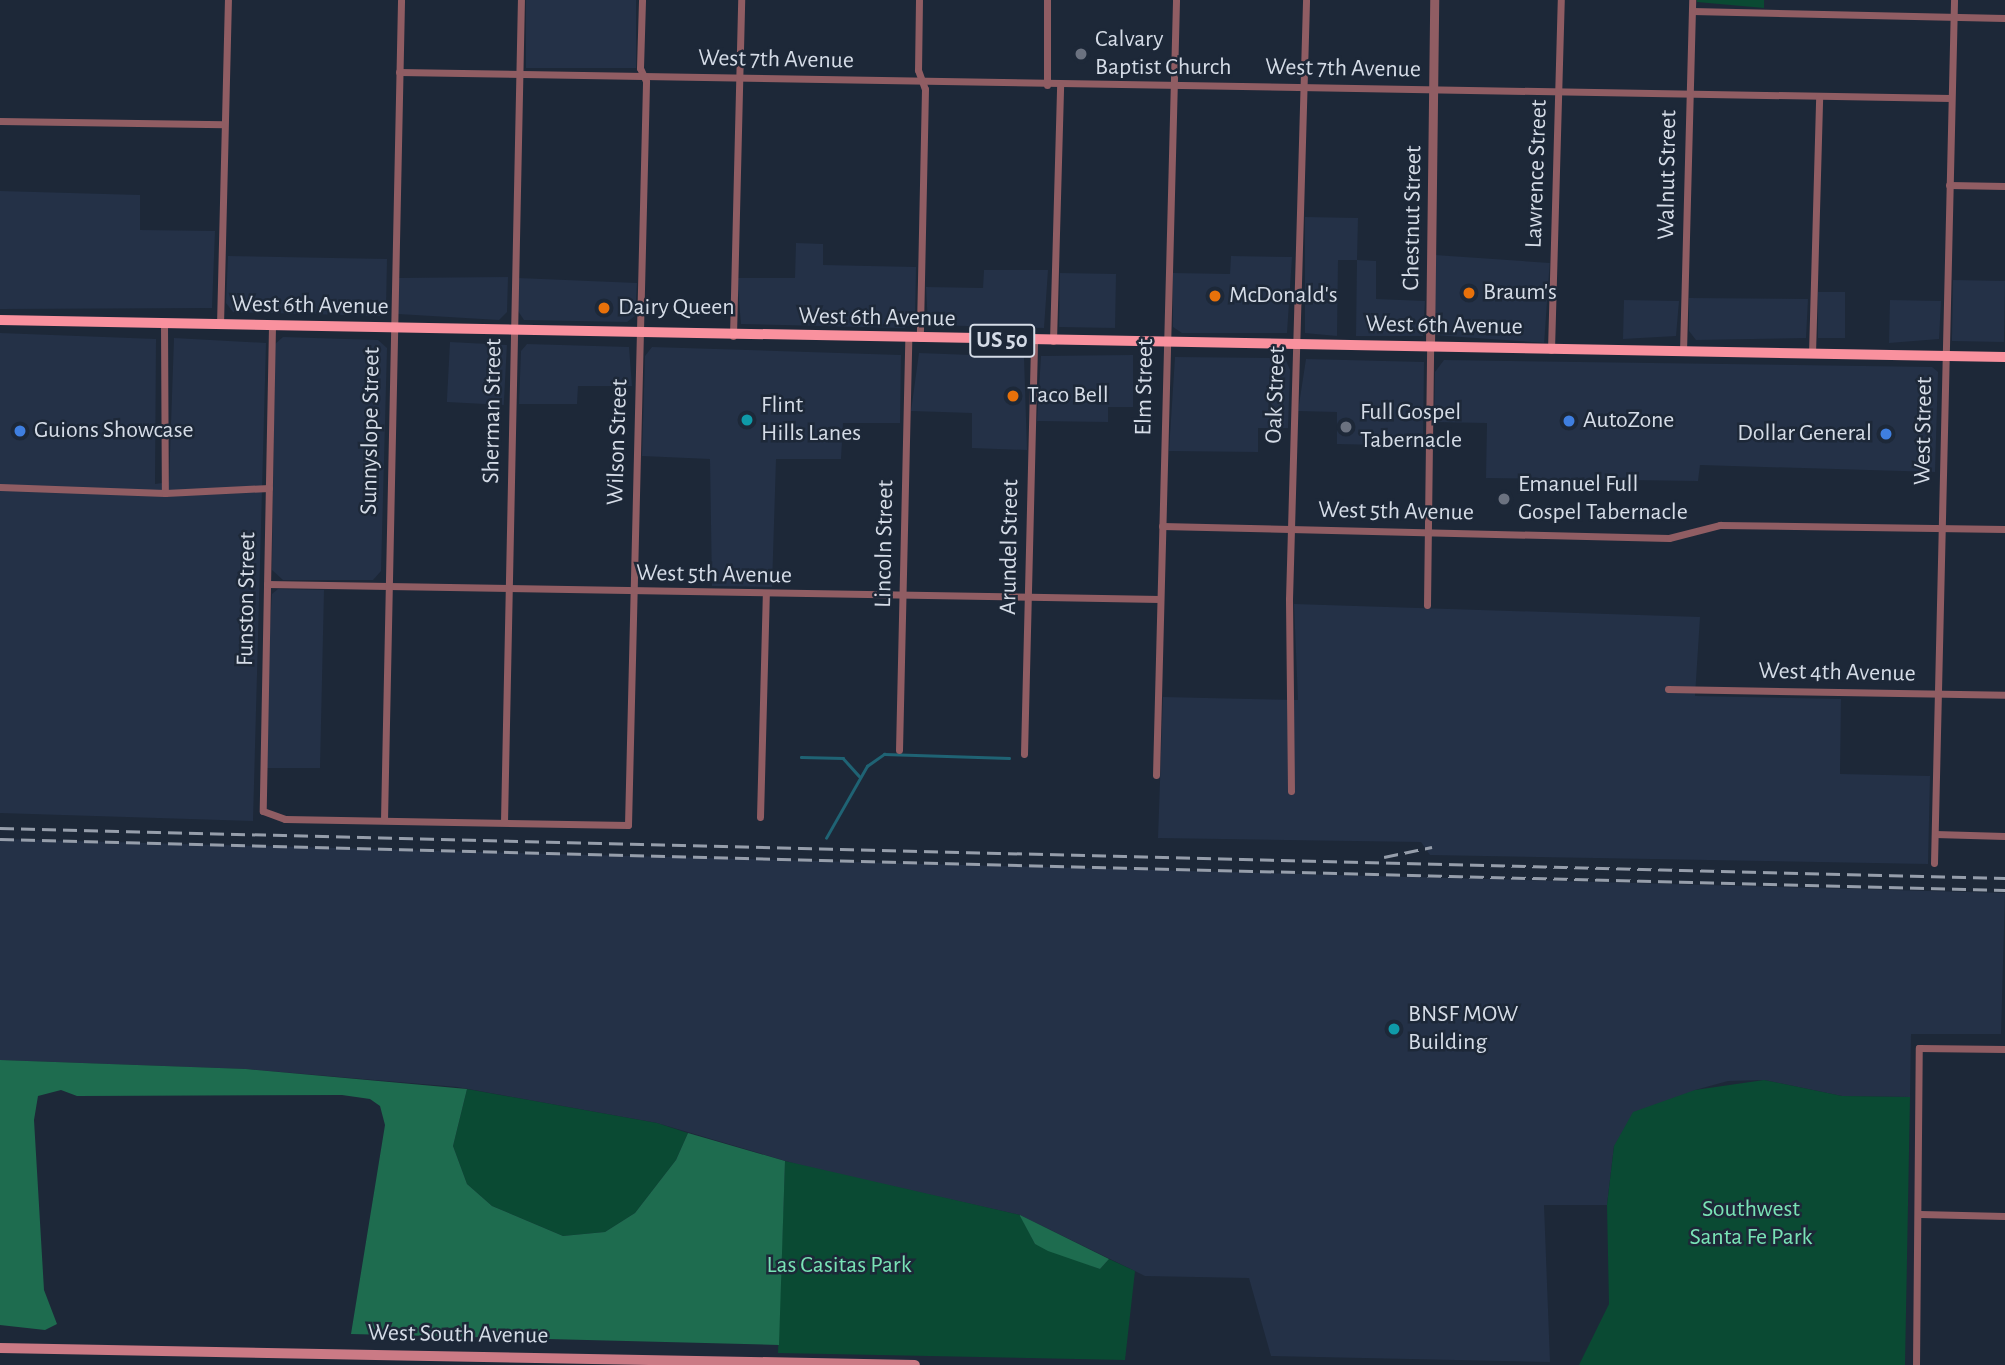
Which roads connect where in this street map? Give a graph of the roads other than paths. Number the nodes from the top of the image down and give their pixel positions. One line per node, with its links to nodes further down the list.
1 (228, 0): 32 (street)
2 (401, 0): 17 (street, Sunnyslope Street)
3 (521, 0): 18 (street, Sherman Street)
4 (642, 0): 19 (street, Wilson Street)
5 (741, 0): 20 (street)
6 (919, 0): 21 (street, Lincoln Street)
7 (1047, 0): 22 (street)
8 (1176, 0): 24 (street, Elm Street)
9 (1306, 0): 25 (street, Oak Street)
10 (1434, 0): 26 (street, Chestnut Street)
11 (1561, 0): 27 (street, Lawrence Street)
12 (1692, 0): 14 (street, Walnut Street)
13 (1954, 0): 15 (street, West Street)
14 (1692, 11): 15 (street); 28 (street, Walnut Street)
15 (1953, 17): 16 (street); 30 (street, West Street)
16 (2005, 19)
17 (399, 72): 18 (street, West 7th Avenue); 39 (street, Sunnyslope Street)
18 (519, 74): 19 (street, West 7th Avenue); 40 (street, Sherman Street)
19 (645, 76): 20 (street, West 7th Avenue); 41 (street, Wilson Street)
20 (738, 78): 21 (street, West 7th Avenue); 42 (street)
21 (923, 82): 22 (street, West 7th Avenue); 43 (street, Lincoln Street)
22 (1047, 85): 23 (street, West 7th Avenue)
23 (1060, 85): 24 (street, West 7th Avenue); 45 (street)
24 (1173, 86): 25 (street, West 7th Avenue); 46 (street, Elm Street)
25 (1304, 87): 26 (street, West 7th Avenue); 47 (street, Oak Street)
26 (1434, 90): 27 (street, West 7th Avenue); 48 (street, Chestnut Street)
27 (1559, 91): 28 (street, West 7th Avenue); 49 (street, Lawrence Street)
28 (1689, 94): 29 (street, West 7th Avenue); 50 (street, Walnut Street)
29 (1819, 96): 30 (street, West 7th Avenue); 51 (street)
30 (1951, 98): 33 (street, West Street)
31 (0, 121): 32 (street)
32 (224, 124): 37 (street)
33 (1949, 185): 34 (street); 52 (street, West Street)
34 (2005, 186)
35 (0, 320): 36 (main road, West 6th Avenue / US 50)
36 (164, 324): 37 (main road, West 6th Avenue / US 50); 56 (street)
37 (219, 325): 38 (main road, West 6th Avenue / US 50)
38 (272, 326): 39 (main road, West 6th Avenue / US 50); 55 (street, Funston Street)
39 (392, 330): 40 (main road, West 6th Avenue / US 50); 63 (street, Sunnyslope Street)
40 (514, 332): 41 (main road, West 6th Avenue / US 50); 64 (street, Sherman Street)
41 (640, 335): 42 (main road, West 6th Avenue / US 50); 65 (street, Wilson Street)
42 (733, 337): 43 (main road, West 6th Avenue / US 50)
43 (914, 339): 44 (main road, West 6th Avenue / US 50); 67 (street, Lincoln Street)
44 (1034, 341): 45 (main road, West 6th Avenue / US 50); 68 (street, Arundel Street)
45 (1053, 341): 46 (main road, West 6th Avenue / US 50)
46 (1166, 343): 47 (main road, West 6th Avenue / US 50); 57 (street, Elm Street)
47 (1297, 345): 48 (main road, West 6th Avenue / US 50); 59 (street, Oak Street)
48 (1430, 347): 49 (main road, West 6th Avenue / US 50); 61 (street, Chestnut Street)
49 (1550, 349): 50 (main road, West 6th Avenue / US 50)
50 (1683, 352): 51 (main road, West 6th Avenue / US 50)
51 (1812, 354): 52 (main road, West 6th Avenue / US 50)
52 (1944, 356): 53 (main road, West 6th Avenue / US 50); 58 (street, West Street)
53 (2005, 357)
54 (0, 487): 56 (street)
55 (269, 488): 56 (street); 62 (street, Funston Street)
56 (165, 494)
57 (1162, 526): 59 (street, West 5th Avenue); 69 (street, Elm Street)
58 (1942, 528): 60 (street, West 5th Avenue); 61 (street, West 5th Avenue); 72 (street, West Street)
59 (1291, 529): 61 (street, West 5th Avenue); 77 (street, Oak Street)
60 (2005, 529)
61 (1428, 531): 70 (street, Chestnut Street)
62 (267, 584): 63 (street, West 5th Avenue); 79 (street, Funston Street)
63 (387, 586): 64 (street, West 5th Avenue); 79 (street, Sunnyslope Street)
64 (510, 590): 65 (street, West 5th Avenue); 80 (street, Sherman Street)
65 (633, 592): 66 (street, West 5th Avenue); 81 (street, Wilson Street)
66 (766, 595): 67 (street, West 5th Avenue); 78 (street)
67 (903, 596): 68 (street, West 5th Avenue); 74 (street, Lincoln Street)
68 (1028, 596): 69 (street, West 5th Avenue); 75 (street, Arundel Street)
69 (1160, 599): 76 (street, Elm Street)
70 (1427, 605)
71 (1668, 689): 72 (street, West 4th Avenue)
72 (1938, 694): 73 (street, West 4th Avenue); 82 (street, West Street)
73 (2005, 695)
74 (899, 750)
75 (1024, 754)
76 (1156, 775)
77 (1291, 791)
78 (760, 817)
79 (384, 820): 80 (street, Funston Street)
80 (504, 822): 81 (street, Funston Street)
81 (566, 823)
82 (1935, 834): 83 (street); 84 (street, West Street)
83 (2005, 836)
84 (1934, 863)
85 (2005, 1049): 86 (street)
86 (1920, 1214): 87 (street); 92 (street)
87 (2005, 1216)
88 (0, 1348): 89 (main road, West South Avenue)
89 (673, 1362): 90 (main road, West South Avenue)
90 (881, 1365): 91 (main road, West South Avenue)
91 (915, 1365)
92 (1916, 1365)

